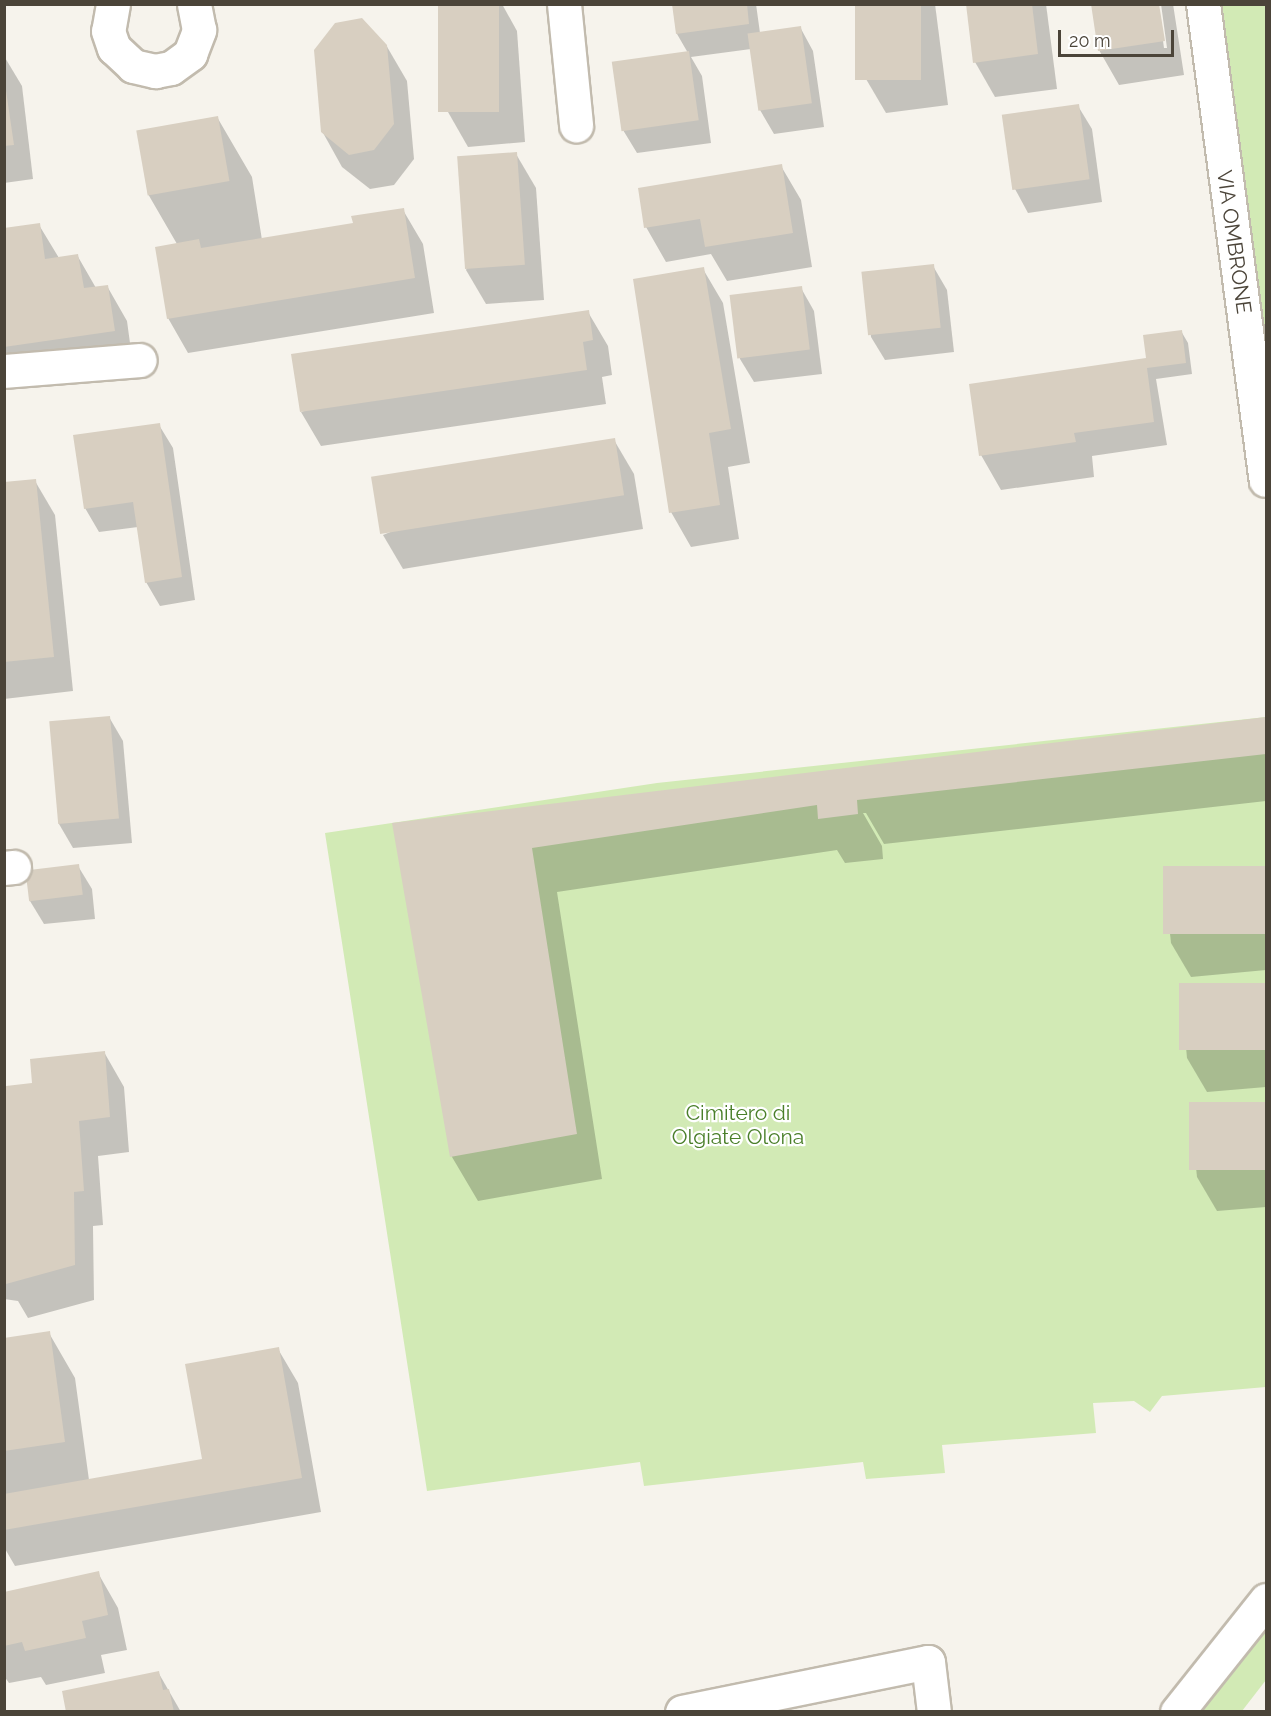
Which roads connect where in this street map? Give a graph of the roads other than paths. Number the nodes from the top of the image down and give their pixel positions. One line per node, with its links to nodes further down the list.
1 (113, 4): 2 (street)
2 (194, 4)
3 (564, 4): 5 (street)
4 (1203, 4): 8 (street, VIA OMBRONE)
5 (576, 125)
6 (140, 360): 7 (street)
7 (4, 371)
8 (1266, 480)
9 (1266, 1600): 12 (street)
10 (682, 1712): 11 (street)
11 (934, 1712)
12 (1177, 1712)

